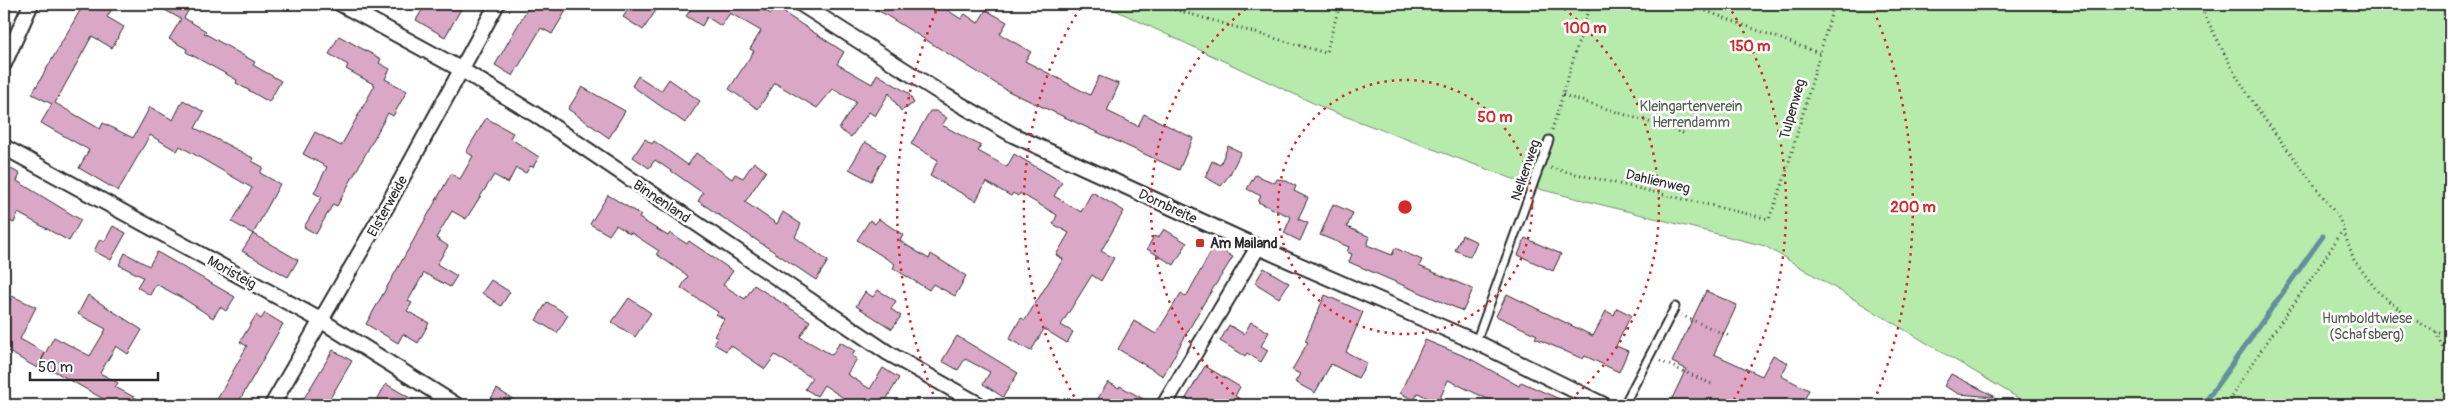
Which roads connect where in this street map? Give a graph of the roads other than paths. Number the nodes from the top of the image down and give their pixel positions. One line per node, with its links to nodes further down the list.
1 (31, 4): 5 (street)
2 (341, 4): 6 (street, Binnenland)
3 (498, 4): 6 (street, Elsterweide)
4 (801, 4): 9 (street, Dornbreite)
5 (4, 64)
6 (462, 70): 11 (street, Elsterweide); 15 (street, Binnenland)
7 (1549, 140): 12 (lane, Nelkenweg)
8 (4, 147): 11 (street, Moristeig)
9 (1258, 247): 12 (street, Dornbreite); 16 (street)
10 (1674, 310): 18 (lane)
11 (322, 321): 13 (street, Elsterweide); 14 (street, Moristeig)
12 (1476, 342): 17 (street, Dornbreite)
13 (272, 405)
14 (456, 405)
15 (980, 405)
16 (1164, 405)
17 (1604, 405)
18 (1624, 405)

